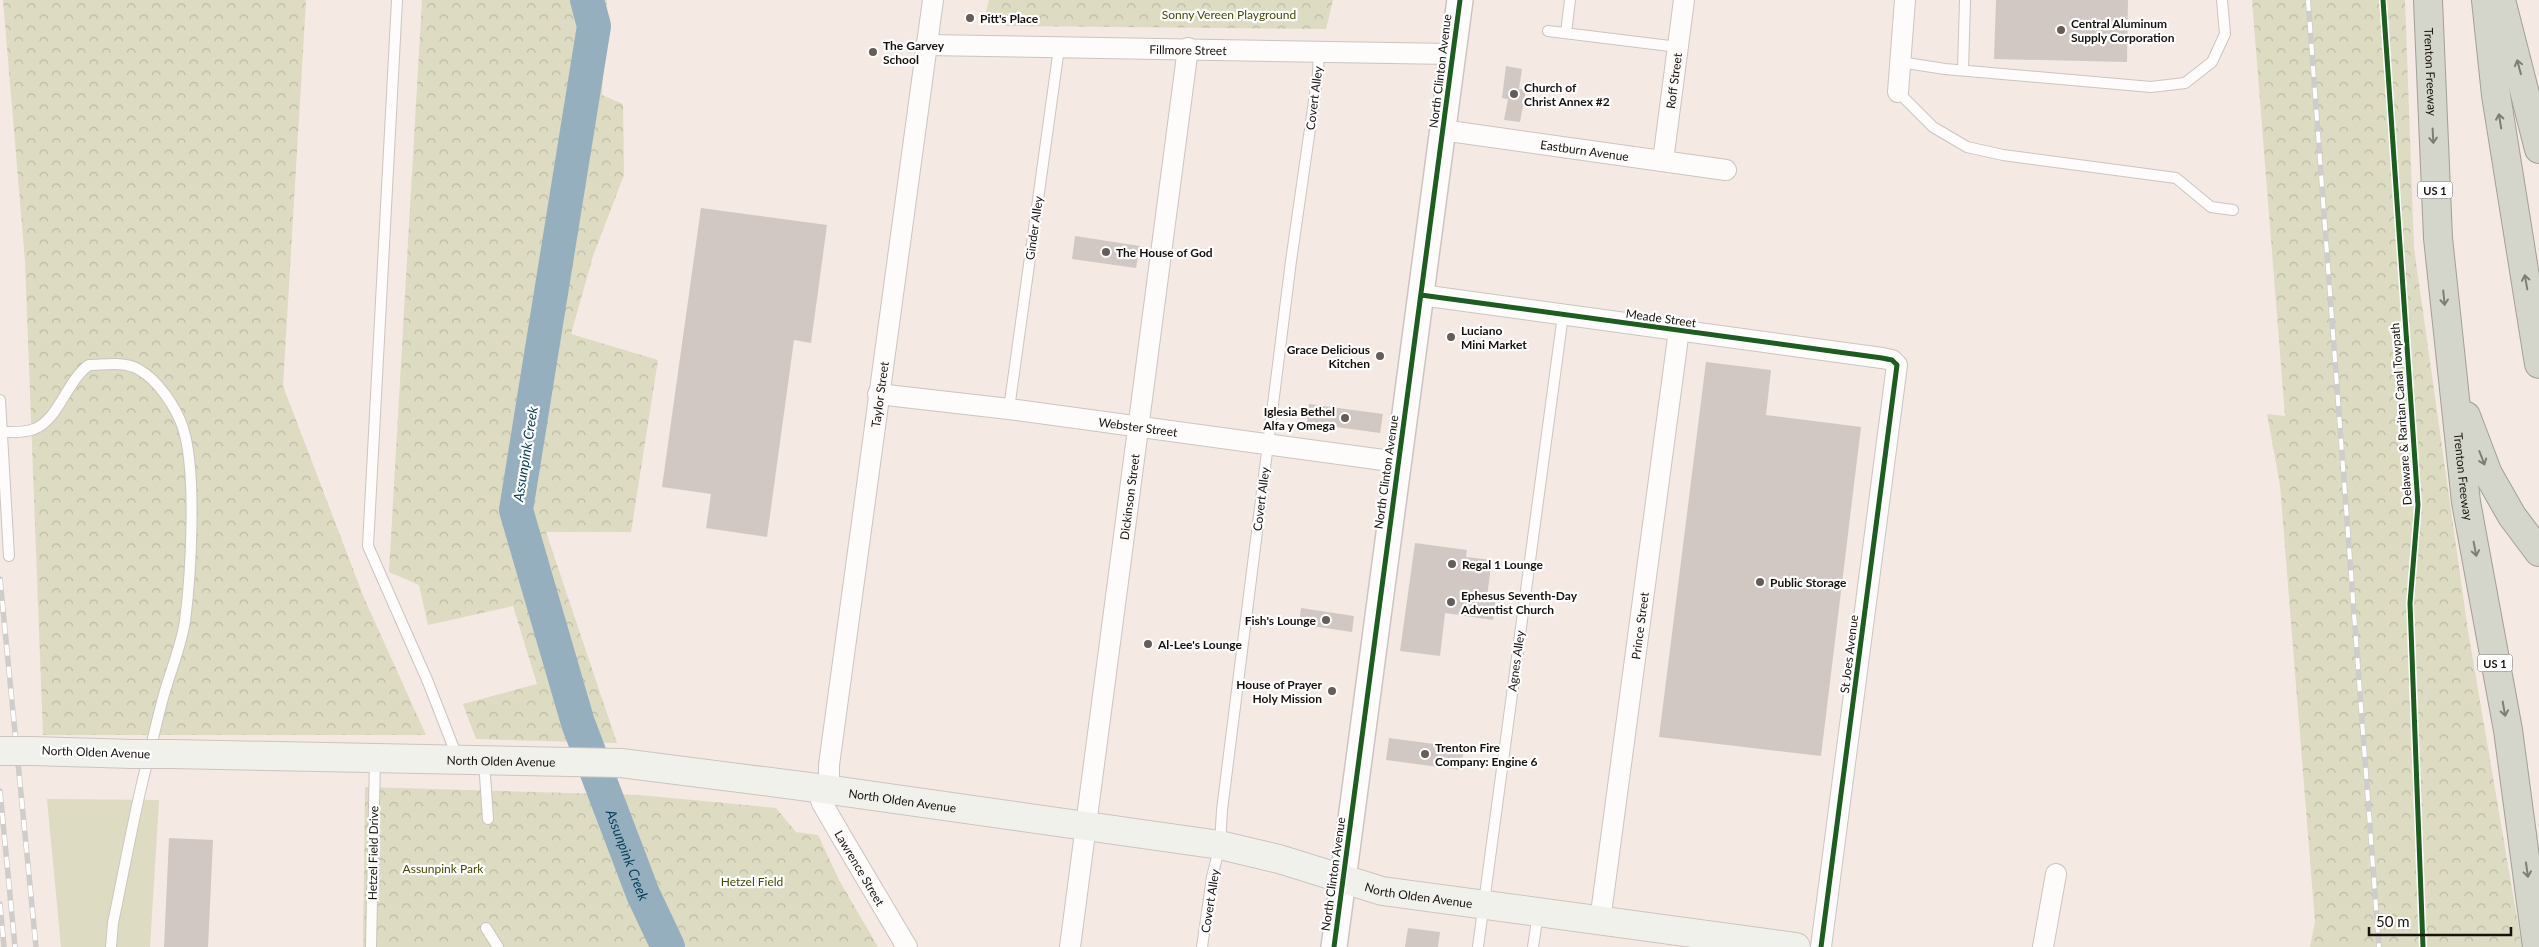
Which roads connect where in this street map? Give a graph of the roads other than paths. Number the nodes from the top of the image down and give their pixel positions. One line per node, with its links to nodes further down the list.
1 (397, 0): 45 (lane)
2 (932, 0): 14 (street, Taylor Street)
3 (1460, 0): 19 (street, North Clinton Avenue)
4 (1570, 0): 13 (lane)
5 (1684, 0): 15 (street, Roff Street)
6 (1905, 0): 20 (street)
7 (1965, 0): 21 (lane)
8 (2222, 0): 21 (lane)
9 (2428, 0): 33 (highway, Trenton Freeway / US 1, one-way to 33)
10 (2486, 0): 31 (highway, one-way to 10)
11 (2501, 0): 24 (highway, one-way to 11)
12 (1548, 30): 13 (lane)
13 (1566, 33): 15 (lane)
14 (926, 45): 16 (street, Fillmore Street); 34 (street, Taylor Street)
15 (1678, 47): 25 (street, Roff Street)
16 (1060, 48): 17 (street, Fillmore Street); 36 (lane, Ginder Alley)
17 (1188, 48): 18 (street, Fillmore Street); 37 (street, Dickinson Street)
18 (1319, 51): 19 (street, Fillmore Street); 39 (lane, Covert Alley)
19 (1452, 54): 23 (street, North Clinton Avenue)
20 (1900, 62): 21 (lane); 22 (street)
21 (1963, 70)
22 (1898, 92): 27 (lane)
23 (1442, 130): 25 (street, Eastburn Avenue); 28 (street, North Clinton Avenue)
24 (2539, 148)
25 (1664, 161): 26 (street, Eastburn Avenue)
26 (1726, 170)
27 (2233, 210)
28 (1421, 295): 29 (street, Meade Street); 40 (street, North Clinton Avenue)
29 (1563, 315): 30 (street, Meade Street); 52 (lane, Agnes Alley)
30 (1679, 330): 32 (street, Meade Street); 54 (street, Prince Street)
31 (2539, 364)
32 (1897, 365): 67 (street, St Joes Avenue)
33 (2452, 380): 41 (highway, one-way to 41); 69 (highway, Trenton Freeway / US 1, one-way to 69)
34 (878, 394): 36 (street, Webster Street); 46 (street, Taylor Street)
35 (0, 400): 38 (lane)
36 (1009, 409): 37 (street, Webster Street)
37 (1139, 427): 39 (street, Webster Street); 48 (street, Dickinson Street)
38 (3, 432): 42 (lane); 57 (lane)
39 (1268, 444): 40 (street, Webster Street); 49 (lane, Covert Alley)
40 (1398, 462): 51 (street, North Clinton Avenue)
41 (2539, 552)
42 (9, 556)
43 (0, 751): 44 (main road, North Olden Avenue, bridge)
44 (375, 758): 45 (main road, North Olden Avenue); 58 (lane, Hetzel Field Drive)
45 (471, 760): 46 (main road, North Olden Avenue); 47 (lane)
46 (823, 789): 48 (main road, North Olden Avenue); 60 (street, Lawrence Street)
47 (488, 819)
48 (1088, 826): 49 (main road, North Olden Avenue); 61 (street, Dickinson Street)
49 (1220, 844): 51 (main road, North Olden Avenue); 62 (lane, Covert Alley)
50 (2056, 874): 68 (street)
51 (1342, 879): 52 (main road, North Olden Avenue); 63 (street, North Clinton Avenue)
52 (1484, 904): 53 (main road, North Olden Avenue); 64 (lane, Agnes Alley)
53 (1538, 913): 54 (main road, North Olden Avenue); 65 (lane)
54 (1600, 921): 56 (main road, North Olden Avenue)
55 (486, 928): 59 (lane)
56 (1710, 942): 66 (main road, North Olden Avenue)
57 (111, 947)
58 (371, 947)
59 (498, 947)
60 (907, 947)
61 (1070, 947)
62 (1202, 947)
63 (1334, 947)
64 (1478, 947)
65 (1533, 947)
66 (1796, 947)
67 (1822, 947)
68 (2043, 947)
69 (2537, 947)

